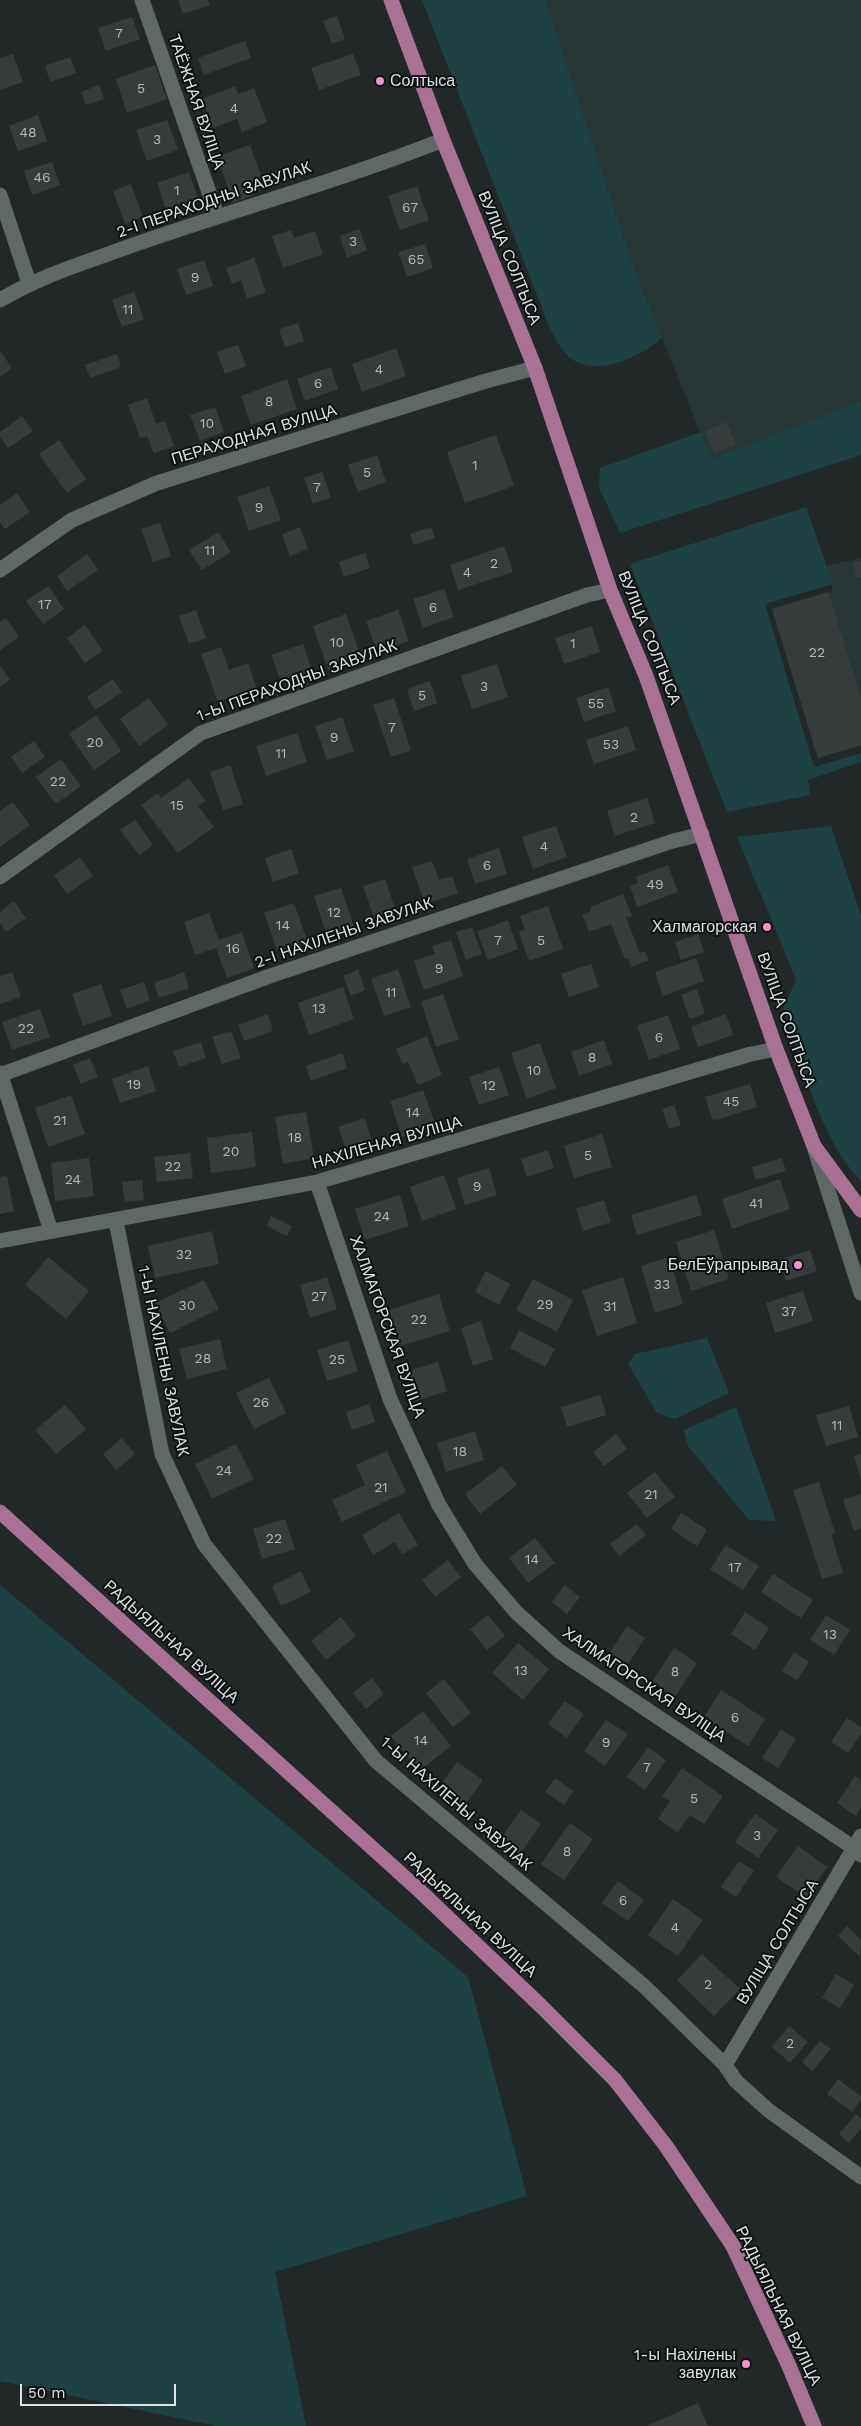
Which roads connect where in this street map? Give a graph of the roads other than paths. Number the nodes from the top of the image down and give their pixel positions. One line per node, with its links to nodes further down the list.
1 (142, 0): 5 (street, ТАЁЖНАЯ ВУЛІЦА)
2 (391, 0): 3 (main road, ВУЛІЦА СОЛТЫСА)
3 (443, 140): 5 (street, 2-І ПЕРАХОДНЫ ЗАВУЛАК); 8 (main road, ВУЛІЦА СОЛТЫСА)
4 (0, 195): 6 (street)
5 (217, 215): 6 (street, 2-І ПЕРАХОДНЫ ЗАВУЛАК)
6 (29, 282): 7 (street, 2-І ПЕРАХОДНЫ ЗАВУЛАК)
7 (0, 300)
8 (534, 368): 9 (street, ПЕРАХОДНАЯ ВУЛІЦА); 10 (main road, ВУЛІЦА СОЛТЫСА)
9 (0, 570)
10 (610, 590): 11 (main road, ВУЛІЦА СОЛТЫСА); 12 (street, 1-Ы ПЕРАХОДНЫ ЗАВУЛАК)
11 (702, 834): 13 (main road, ВУЛІЦА СОЛТЫСА); 14 (street, 2-І НАХІЛЕНЫ ЗАВУЛАК)
12 (0, 877)
13 (776, 1049): 15 (main road, ВУЛІЦА СОЛТЫСА); 16 (street, НАХІЛЕНАЯ ВУЛІЦА)
14 (0, 1074): 19 (street)
15 (814, 1146): 17 (main road); 21 (street, ВУЛІЦА СОЛТЫСА)
16 (317, 1182): 18 (street, НАХІЛЕНАЯ ВУЛІЦА); 23 (street, ХАЛМАГОРСКАЯ ВУЛІЦА)
17 (861, 1210)
18 (116, 1221): 19 (street, НАХІЛЕНАЯ ВУЛІЦА); 24 (street, 1-Ы НАХІЛЕНЫ ЗАВУЛАК)
19 (51, 1231): 20 (street, НАХІЛЕНАЯ ВУЛІЦА)
20 (0, 1242)
21 (861, 1294)
22 (0, 1512): 26 (main road, РАДЫЯЛЬНАЯ ВУЛІЦА)
23 (859, 1846): 24 (street, ВУЛІЦА СОЛТЫСА)
24 (725, 2065): 25 (street, 1-Ы НАХІЛЕНЫ ЗАВУЛАК)
25 (861, 2177)
26 (814, 2426)

